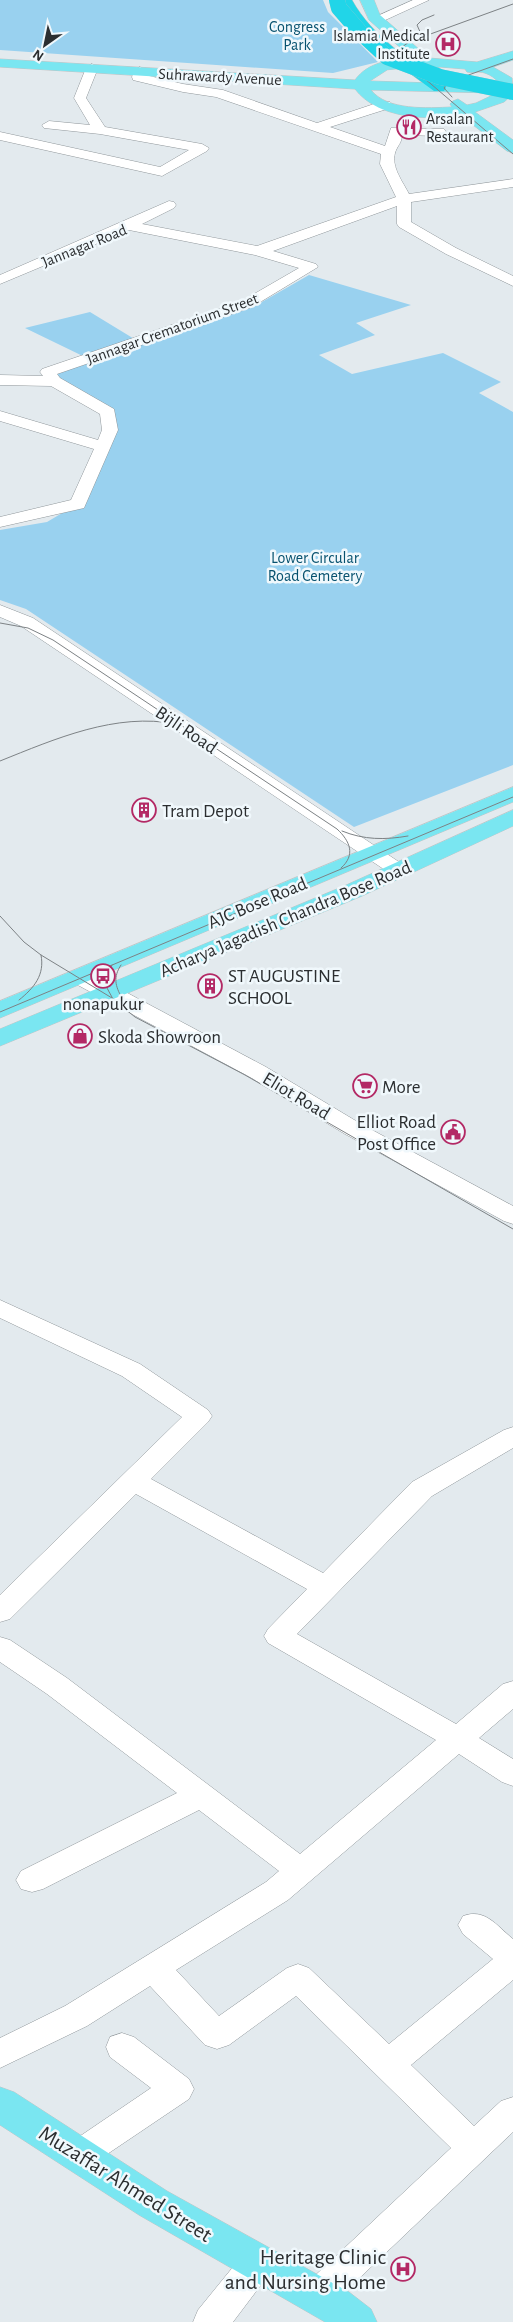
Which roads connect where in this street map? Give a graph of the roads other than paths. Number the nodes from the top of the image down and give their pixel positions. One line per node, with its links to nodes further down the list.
1 (333, 0): 12 (main road)
2 (337, 0): 19 (highway, bridge)
3 (345, 0): 10 (highway)
4 (423, 0): 5 (street)
5 (368, 9): 8 (main road)
6 (513, 55): 16 (main road)
7 (0, 56): 17 (main road, Suhrawardy Avenue)
8 (425, 62): 10 (main road); 16 (main road); 16 (main road)
9 (0, 63): 13 (main road, Suhrawardy Avenue)
10 (404, 63): 12 (main road); 18 (highway)
11 (513, 64): 14 (main road)
12 (386, 65): 17 (main road)
13 (92, 68): 15 (main road, Suhrawardy Avenue); 24 (street)
14 (492, 71): 16 (main road); 19 (main road)
15 (140, 72): 17 (main road, Suhrawardy Avenue); 23 (street)
16 (467, 73): 18 (main road); 19 (main road)
17 (360, 81): 18 (main road, Suhrawardy Avenue); 20 (main road)
18 (443, 88): 19 (main road, Suhrawardy Avenue); 21 (main road)
19 (512, 88): 21 (main road)
20 (384, 105): 21 (main road); 23 (street)
21 (475, 116): 25 (main road); 28 (main road)
22 (49, 125): 24 (street)
23 (317, 127): 29 (street)
24 (100, 130): 27 (street)
25 (513, 131)
26 (439, 132): 29 (street)
27 (0, 136)
28 (513, 148)
29 (388, 152): 31 (street)
30 (513, 183): 31 (street)
31 (404, 199): 34 (street); 38 (street)
32 (170, 205): 33 (street)
33 (128, 225): 34 (street, Jannagar Road); 36 (street, Jannagar Road)
34 (258, 251): 40 (street, Jannagar Crematorium Street)
35 (0, 262): 36 (street)
36 (21, 270): 37 (street, Jannagar Road)
37 (0, 280)
38 (513, 282)
39 (0, 380): 40 (street)
40 (54, 381): 42 (street)
41 (0, 416): 42 (street)
42 (102, 446): 43 (street)
43 (0, 522)
44 (0, 610): 47 (street, Bijli Road)
45 (513, 794): 47 (main road, AJC Bose Road)
46 (513, 817): 48 (main road, Acharya Jagadish Chandra Bose Road)
47 (372, 853): 48 (street); 49 (main road, AJC Bose Road)
48 (398, 870): 50 (main road, Acharya Jagadish Chandra Bose Road)
49 (80, 977): 50 (street, Eliot Road); 51 (main road, AJC Bose Road)
50 (110, 993): 52 (main road, Acharya Jagadish Chandra Bose Road); 53 (street, Eliot Road)
51 (0, 1010)
52 (0, 1038)
53 (513, 1216)
54 (0, 1308): 56 (street)
55 (513, 1436): 57 (street)
56 (133, 1481): 57 (street); 58 (street)
57 (326, 1587): 61 (street)
58 (0, 1612)
59 (0, 1648): 63 (street)
60 (513, 1692): 61 (street)
61 (458, 1739): 62 (street); 64 (street)
62 (513, 1774)
63 (201, 1795): 64 (street); 65 (street)
64 (302, 1872): 69 (street)
65 (32, 1880)
66 (474, 1925): 67 (street)
67 (513, 1957)
68 (513, 1961): 72 (street)
69 (153, 1968): 71 (street); 72 (street)
70 (122, 2047): 76 (street)
71 (0, 2054)
72 (388, 2065): 75 (street)
73 (0, 2104): 76 (main road, Muzaffar Ahmed Street)
74 (513, 2111): 75 (street)
75 (474, 2148): 78 (street)
76 (79, 2155): 77 (main road, Muzaffar Ahmed Street)
77 (258, 2262): 78 (main road, Muzaffar Ahmed Street); 79 (street)
78 (317, 2296): 80 (main road, Muzaffar Ahmed Street)
79 (211, 2322)
80 (356, 2322)

